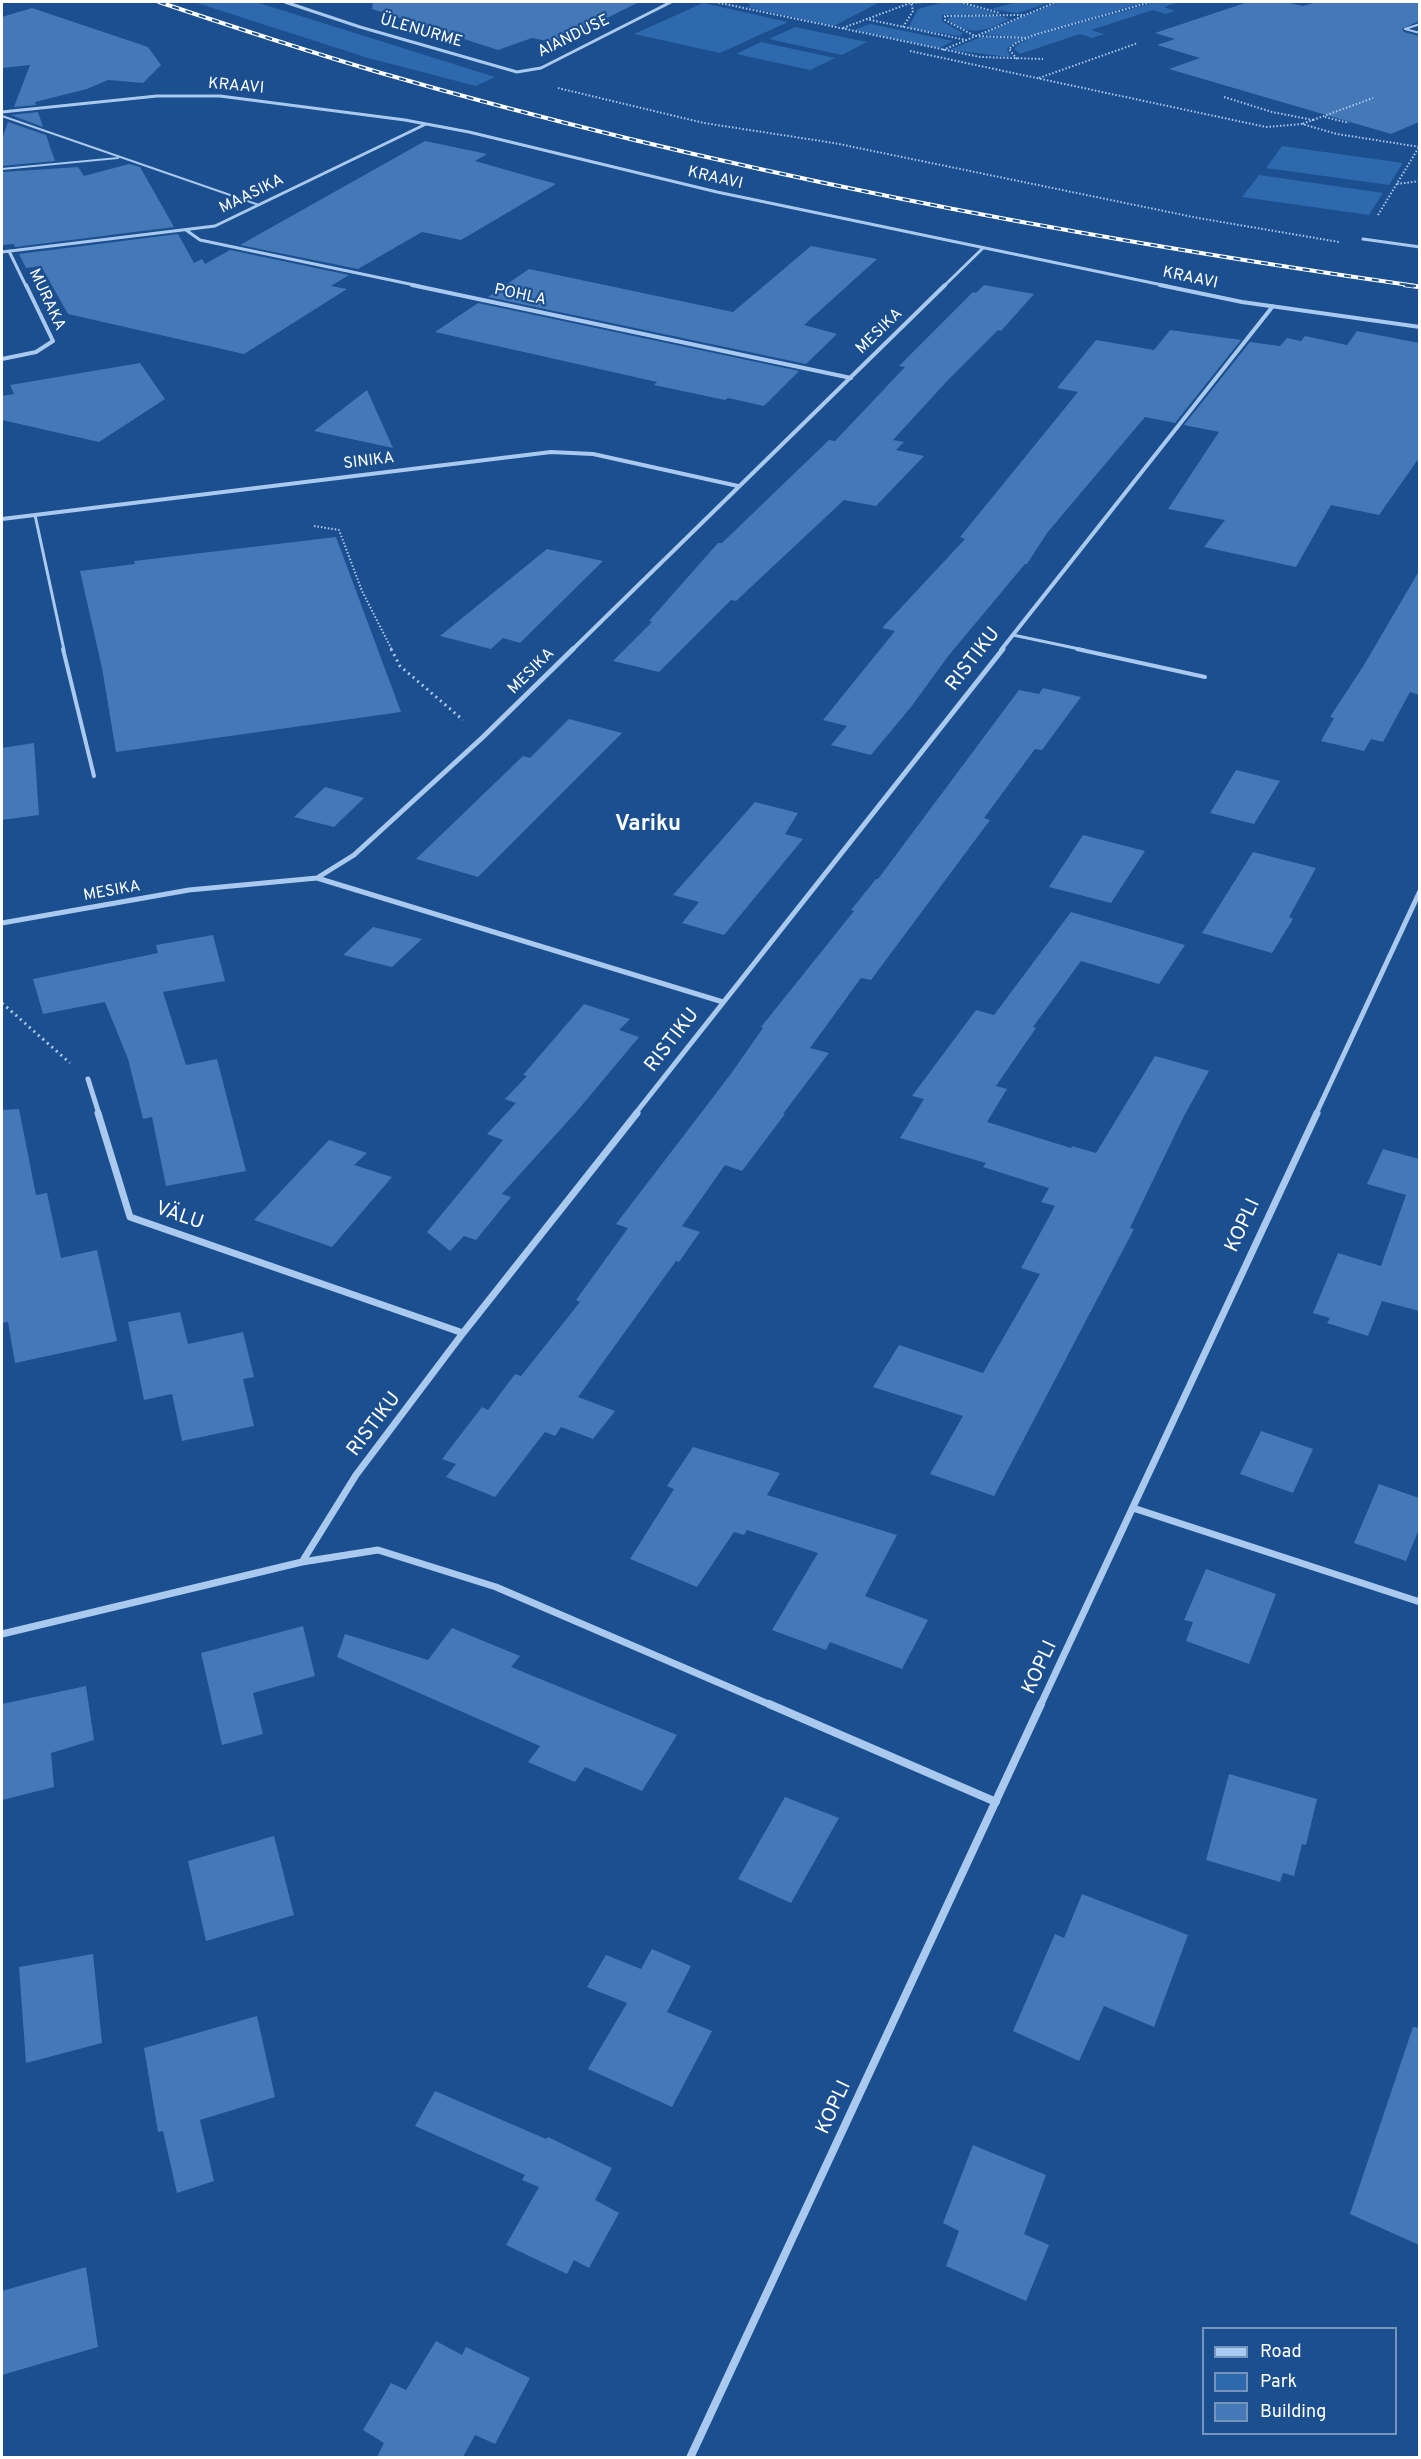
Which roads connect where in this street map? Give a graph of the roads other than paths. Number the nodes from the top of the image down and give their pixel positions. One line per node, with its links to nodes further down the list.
1 (285, 2): 5 (street, ÜLENURME)
2 (671, 2): 5 (street, AIANDUSE)
3 (1419, 24): 4 (lane)
4 (1419, 33)
5 (517, 72)
6 (2, 114): 7 (street, KRAAVI); 8 (lane)
7 (427, 123): 10 (street, MAASIKA); 14 (street, KRAAVI)
8 (121, 157): 9 (lane); 10 (lane)
9 (2, 170)
10 (259, 205): 11 (street, MAASIKA)
11 (186, 230): 15 (street, MAASIKA); 20 (street, POHLA)
12 (1363, 239): 13 (street)
13 (1419, 247)
14 (983, 248): 17 (street, KRAAVI); 20 (street, MESIKA)
15 (9, 251): 16 (street, MAASIKA); 19 (street, MURAKA)
16 (2, 252)
17 (1273, 306): 18 (street, KRAAVI); 24 (street, RISTIKU)
18 (1419, 327)
19 (2, 359)
20 (851, 378): 21 (street, MESIKA)
21 (738, 486): 22 (street, SINIKA); 27 (street, MESIKA)
22 (35, 515): 23 (street, SINIKA); 26 (lane)
23 (2, 519)
24 (1013, 635): 25 (lane); 30 (street, RISTIKU)
25 (1204, 677)
26 (94, 776)
27 (317, 878): 29 (street, MESIKA); 30 (street)
28 (1419, 891): 33 (street, KOPLI)
29 (2, 923)
30 (723, 1002): 32 (street, RISTIKU)
31 (88, 1079): 32 (street, VÄLU)
32 (463, 1333): 34 (street, RISTIKU)
33 (1133, 1508): 35 (street); 37 (street, KOPLI)
34 (302, 1562): 36 (street); 37 (street)
35 (1419, 1602)
36 (2, 1634)
37 (996, 1802): 38 (street, KOPLI)
38 (690, 2457)

